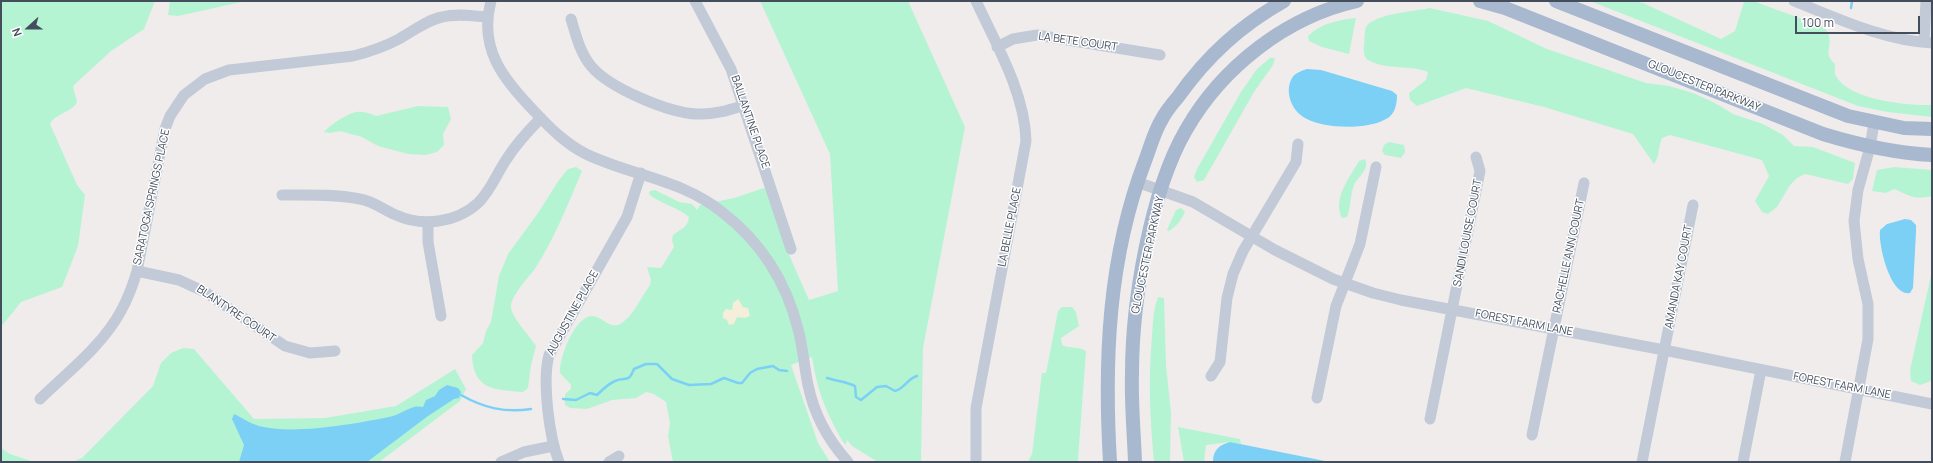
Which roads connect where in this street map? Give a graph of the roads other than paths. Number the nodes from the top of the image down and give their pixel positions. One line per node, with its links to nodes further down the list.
1 (491, 1): 10 (street)
2 (695, 1): 15 (street, BALLANTINE PLACE)
3 (976, 1): 13 (street, LA BELLE PLACE)
4 (1284, 1): 25 (main road)
5 (1357, 1): 27 (main road, GLOUCESTER PARKWAY)
6 (1480, 1): 20 (main road, GLOUCESTER PARKWAY)
7 (1556, 1): 17 (main road)
8 (1794, 1): 12 (street)
9 (1926, 1): 12 (street)
10 (488, 17): 16 (street); 33 (street, SARATOGA SPRINGS PLACE)
11 (571, 19): 15 (street)
12 (1928, 43)
13 (997, 47): 14 (street, LA BETE COURT); 54 (street, LA BELLE PLACE)
14 (1160, 55)
15 (745, 106): 32 (street, BALLANTINE PLACE)
16 (541, 118): 24 (street); 30 (street)
17 (1874, 123): 18 (main road); 20 (street)
18 (1932, 129)
19 (1298, 144): 31 (street)
20 (1870, 147): 21 (main road, GLOUCESTER PARKWAY); 42 (street)
21 (1932, 155)
22 (1476, 157): 35 (street, SANDI LOUISE COURT)
23 (1376, 167): 34 (street)
24 (641, 173): 48 (street, AUGUSTINE PLACE); 53 (street)
25 (1137, 182): 27 (street, FOREST FARM LANE); 55 (main road)
26 (1584, 183): 37 (street, RACHELLE ANN COURT)
27 (1162, 189): 31 (street, FOREST FARM LANE); 56 (main road, GLOUCESTER PARKWAY)
28 (282, 195): 30 (street)
29 (1693, 205): 38 (street, AMANDA KAY COURT)
30 (428, 222): 36 (street)
31 (1252, 236): 34 (street, FOREST FARM LANE); 41 (street)
32 (791, 249)
33 (137, 271): 39 (street, BLANTYRE COURT); 44 (street, SARATOGA SPRINGS PLACE)
34 (1345, 284): 35 (street, FOREST FARM LANE); 43 (street)
35 (1453, 308): 37 (street, FOREST FARM LANE); 46 (street, SANDI LOUISE COURT)
36 (441, 316)
37 (1554, 328): 38 (street, FOREST FARM LANE); 47 (street, RACHELLE ANN COURT)
38 (1664, 350): 40 (street, FOREST FARM LANE); 57 (street, AMANDA KAY COURT)
39 (335, 351)
40 (1761, 370): 42 (street, FOREST FARM LANE); 58 (street)
41 (1211, 376)
42 (1859, 388): 45 (street, FOREST FARM LANE); 59 (street)
43 (1317, 398)
44 (40, 399)
45 (1932, 404)
46 (1430, 419)
47 (1532, 435)
48 (554, 446): 50 (street); 51 (street, AUGUSTINE PLACE)
49 (619, 456): 52 (street)
50 (501, 462)
51 (559, 462)
52 (609, 462)
53 (848, 462)
54 (976, 462)
55 (1110, 462)
56 (1135, 462)
57 (1642, 462)
58 (1743, 462)
59 (1845, 462)

